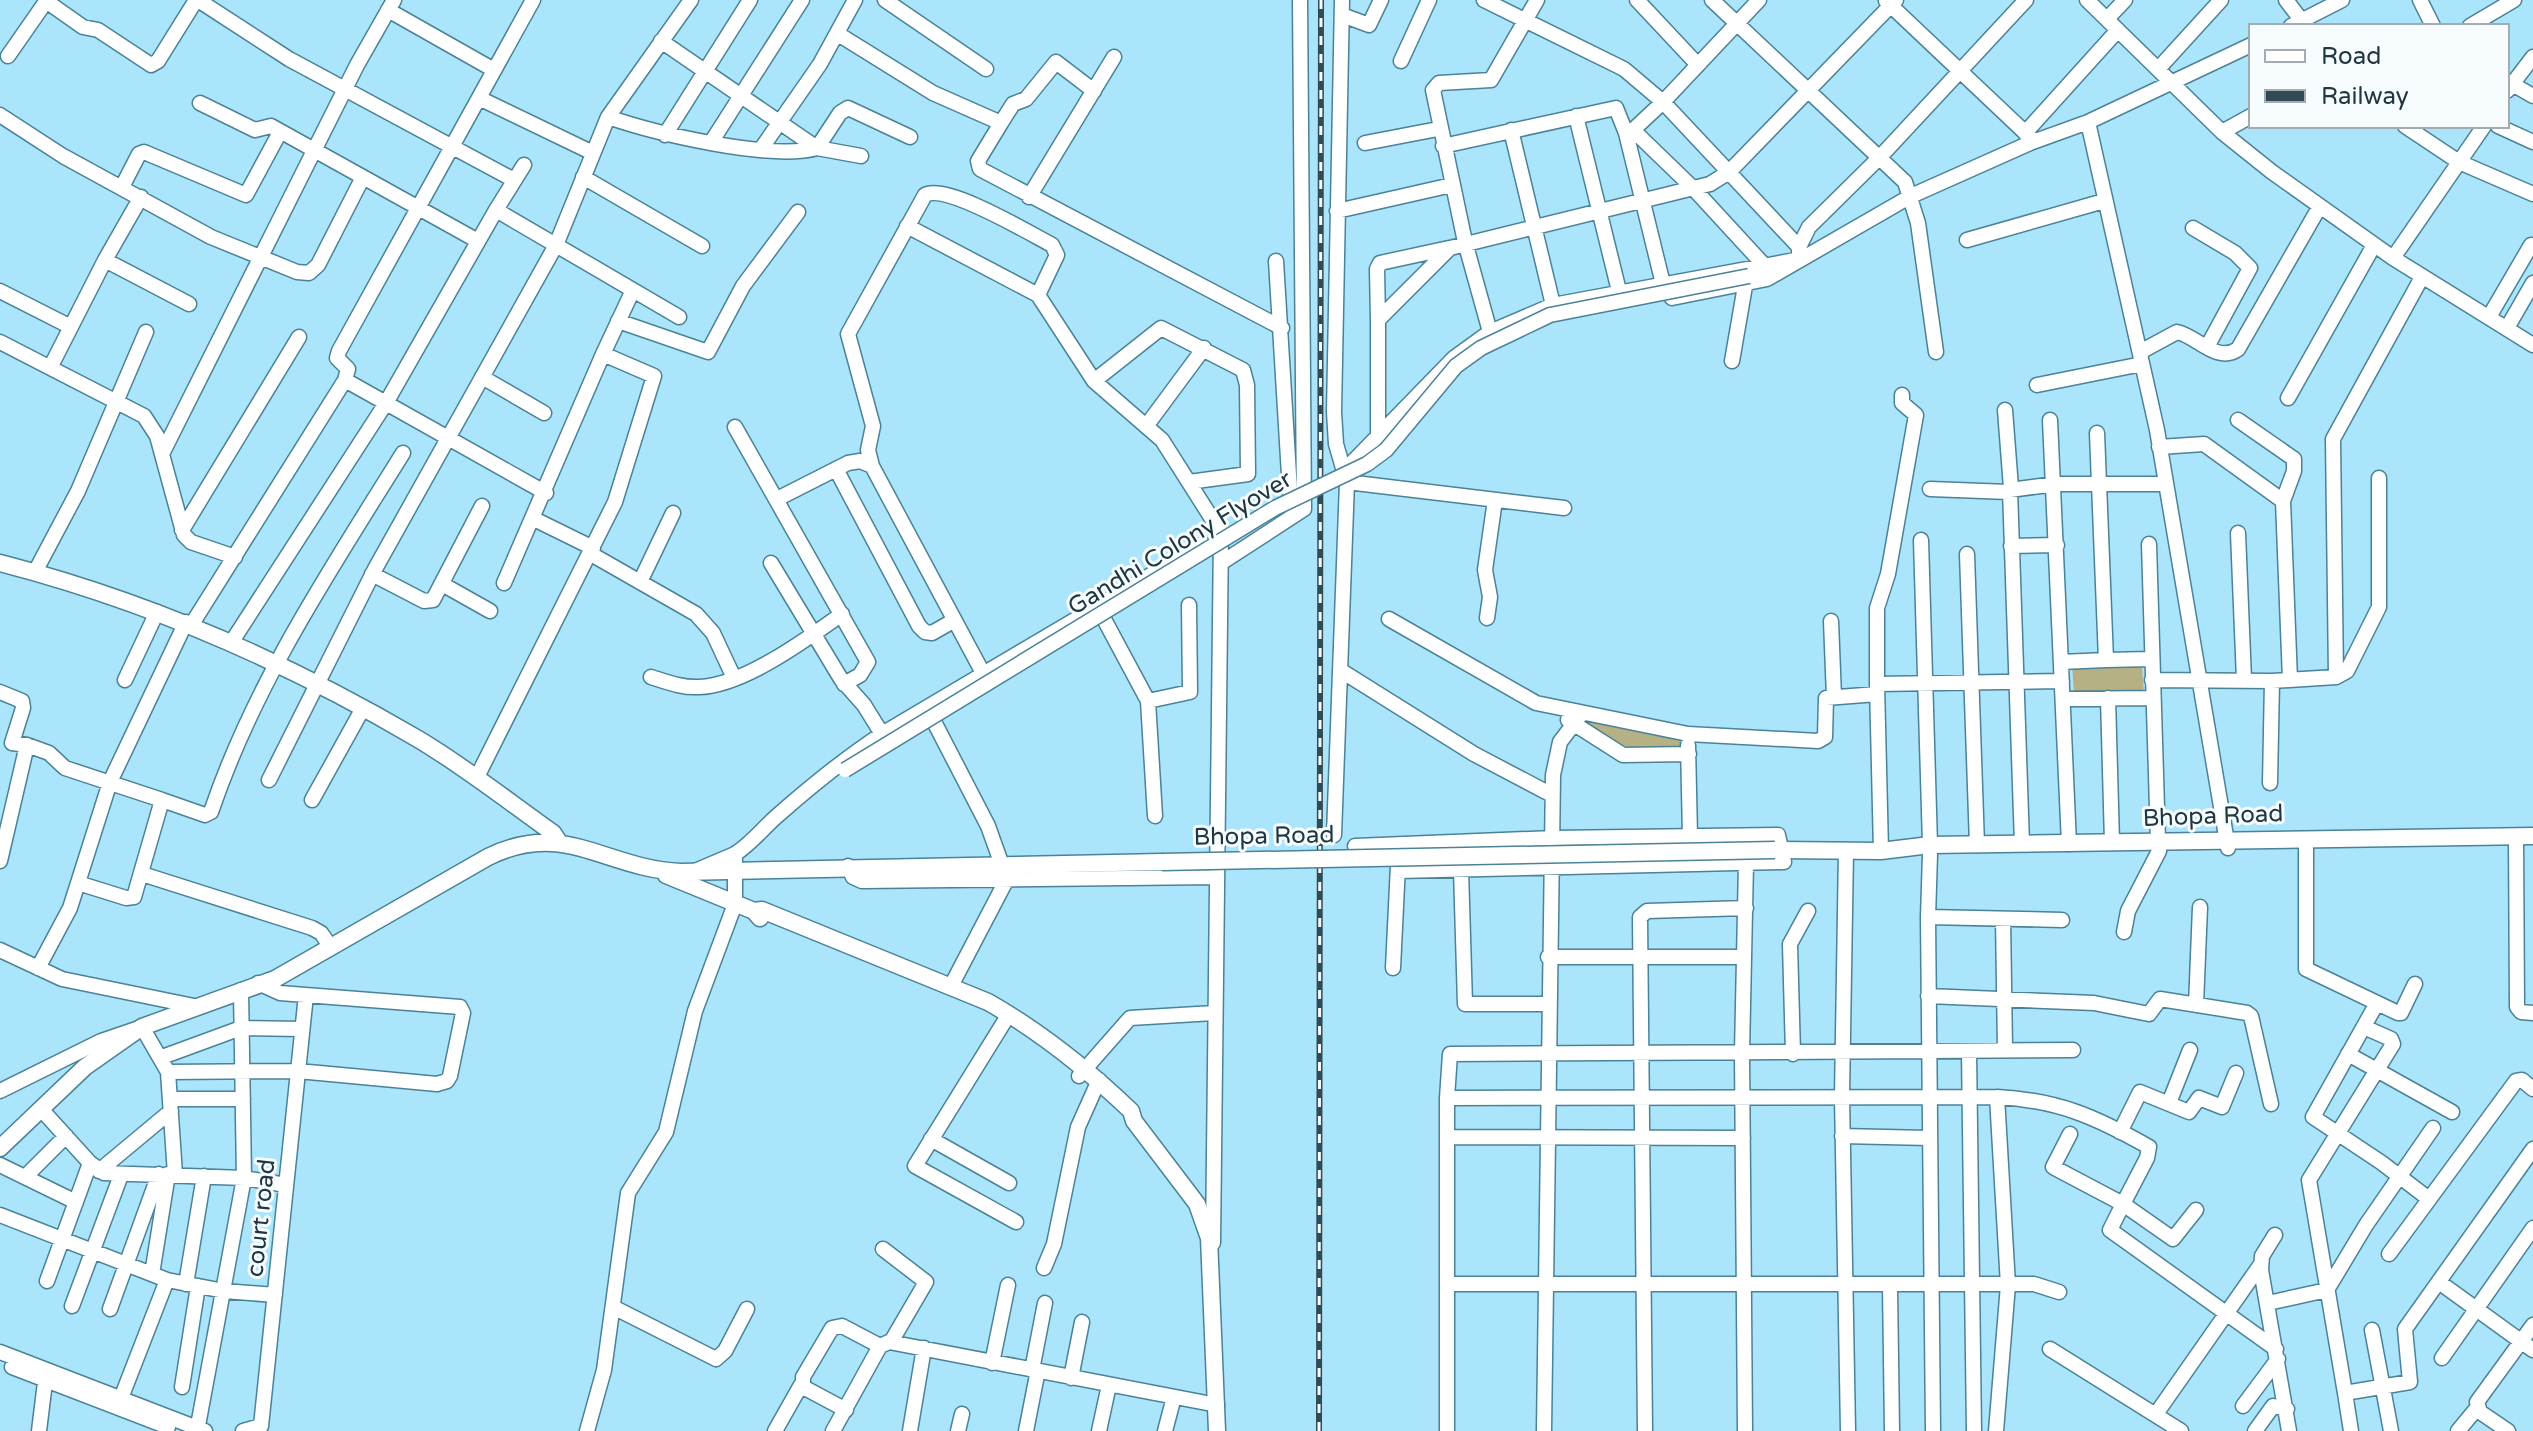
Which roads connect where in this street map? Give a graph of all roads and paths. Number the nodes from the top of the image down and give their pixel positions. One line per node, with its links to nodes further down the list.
1 (46, 0): 2 (street); 38 (street)
2 (197, 0): 50 (street)
3 (533, 0): 46 (street)
4 (691, 0): 36 (street)
5 (750, 0): 44 (street)
6 (802, 0): 53 (street)
7 (885, 0): 45 (street)
8 (1300, 0): 194 (street)
9 (1381, 0): 28 (street)
10 (1429, 0): 41 (street)
11 (1484, 0): 29 (street)
12 (1537, 0): 29 (street)
13 (1637, 0): 42 (street)
14 (1712, 0): 31 (street)
15 (1759, 0): 31 (street)
16 (2026, 0): 47 (street)
17 (2087, 0): 32 (street)
18 (2125, 0): 32 (street)
19 (2221, 0): 43 (street)
20 (2286, 0): 30 (street)
21 (2321, 0): 30 (street)
22 (2342, 0): 30 (street)
23 (2420, 0): 33 (street)
24 (2514, 0): 34 (street)
25 (850, 2): 35 (street)
26 (1891, 2): 47 (street); 51 (street)
27 (391, 5): 46 (street); 50 (street)
28 (1342, 8): 105 (street)
29 (1524, 18): 56 (street); 68 (street)
30 (2307, 22)
31 (1737, 24): 42 (street); 51 (street)
32 (2113, 24): 43 (street); 75 (street)
33 (2432, 24)
34 (2473, 24)
35 (838, 34): 62 (street); 64 (street)
36 (661, 41): 44 (street); 60 (street)
37 (2249, 46): 48 (street)
38 (8, 56)
39 (1114, 57): 52 (street)
40 (2533, 57): 49 (street)
41 (1401, 61)
42 (1698, 65): 56 (street)
43 (2159, 68): 48 (street)
44 (705, 69): 53 (street); 73 (street)
45 (986, 69)
46 (494, 70): 55 (street)
47 (1960, 72): 75 (street); 86 (street)
48 (2174, 82): 63 (street); 72 (street)
49 (2509, 85): 54 (street)
50 (346, 88): 79 (street); 83 (street)
51 (1809, 89): 86 (street); 89 (street)
52 (1094, 91): 64 (street); 99 (street)
53 (743, 96): 62 (street); 76 (street)
54 (2533, 96)
55 (479, 98): 79 (street); 84 (street)
56 (1663, 102): 70 (street); 89 (street)
57 (200, 103): 71 (street)
58 (1576, 116): 69 (street); 70 (street); 106 (street)
59 (1, 117): 94 (street)
60 (608, 117): 73 (street); 84 (street)
61 (2249, 117): 72 (street)
62 (780, 120): 81 (street); 82 (street)
63 (2088, 122): 75 (street); 101 (street)
64 (1001, 123): 99 (street)
65 (2408, 128): 87 (street)
66 (2483, 128): 87 (street)
67 (2502, 128): 77 (street)
68 (1438, 129): 78 (street); 80 (street)
69 (1511, 130): 80 (street); 108 (street)
70 (1630, 131): 95 (street); 100 (street)
71 (280, 132): 83 (street); 94 (street)
72 (2222, 132): 102 (street)
73 (665, 135): 76 (street)
74 (910, 137): 81 (street)
75 (2030, 137): 97 (street)
76 (712, 141): 82 (street)
77 (2533, 142)
78 (1365, 143)
79 (453, 145): 92 (street); 103 (street)
80 (1443, 146): 93 (street)
81 (817, 148): 82 (street); 85 (street)
82 (761, 149)
83 (314, 152): 91 (street); 120 (street)
84 (593, 153): 90 (street)
85 (861, 156)
86 (1880, 157): 97 (street); 119 (street)
87 (2459, 162): 96 (street); 121 (street)
88 (524, 165): 92 (street)
89 (1729, 172): 95 (street); 119 (street)
90 (583, 177): 114 (street); 117 (street)
91 (362, 179): 103 (street); 120 (street)
92 (514, 180): 104 (street)
93 (1452, 185): 105 (street); 113 (street)
94 (122, 187): 98 (street)
95 (1694, 189): 100 (street); 124 (street)
96 (2533, 194)
97 (1911, 196): 119 (street); 150 (street)
98 (141, 197): 120 (street); 122 (street)
99 (1029, 197): 141 (street)
100 (1643, 198): 106 (street); 128 (street)
101 (2104, 201): 111 (street); 152 (street)
102 (2320, 206): 115 (street); 148 (street)
103 (419, 209): 112 (street); 156 (street)
104 (496, 210): 112 (street); 114 (street)
105 (1337, 211): 177 (street)
106 (1600, 211): 108 (street); 131 (street)
107 (798, 212): 139 (street)
108 (1536, 224): 113 (street); 134 (street)
109 (907, 226): 132 (street); 132 (street); 175 (street)
110 (2193, 228): 148 (street)
111 (1967, 240)
112 (478, 241): 162 (street)
113 (1465, 242): 118 (street); 144 (street)
114 (556, 245): 129 (street); 155 (street)
115 (2374, 245): 121 (street); 160 (street)
116 (2531, 245): 137 (street)
117 (702, 246)
118 (1450, 248): 138 (street); 138 (street)
119 (1799, 253): 124 (street); 126 (street)
120 (260, 257): 174 (street)
121 (2393, 258): 125 (street)
122 (105, 260): 133 (street); 140 (street)
123 (1276, 261): 141 (street)
124 (1763, 264): 128 (street)
125 (2422, 277): 137 (street); 232 (street)
126 (1747, 281): 135 (street); 153 (street); 268 (street, Gandhi Colony Flyover, bridge)
127 (2533, 283): 142 (street)
128 (1663, 284): 131 (street)
129 (633, 290): 136 (street); 139 (street)
130 (0, 291): 140 (street)
131 (1619, 291): 134 (street)
132 (1038, 295): 157 (street)
133 (189, 304)
134 (1553, 305): 144 (street)
135 (1583, 312)
136 (679, 317)
137 (2489, 317): 142 (street)
138 (1378, 320): 171 (street)
139 (618, 321): 151 (street)
140 (71, 327): 154 (street)
141 (1282, 328): 185 (street)
142 (2507, 328): 147 (street)
143 (146, 332): 161 (street)
144 (1490, 332): 171 (street)
145 (299, 337): 195 (street)
146 (0, 342): 154 (street)
147 (2533, 345)
148 (2207, 347): 152 (street)
149 (1204, 348): 157 (street); 167 (street); 179 (street)
150 (1936, 352)
151 (603, 354): 186 (street); 202 (street)
152 (2141, 358): 158 (street); 172 (street)
153 (1732, 361)
154 (51, 366): 161 (street)
155 (482, 377): 164 (street); 170 (street)
156 (345, 380): 162 (street); 204 (street)
157 (1094, 381): 167 (street)
158 (2037, 385)
159 (1902, 395): 246 (street)
160 (2288, 398)
161 (115, 401): 174 (street); 208 (street)
162 (386, 403): 170 (street); 224 (street)
163 (2005, 410): 184 (street)
164 (544, 413)
165 (2050, 420): 180 (street)
166 (2238, 420): 189 (street)
167 (1147, 425): 179 (street)
168 (735, 427): 187 (street)
169 (2097, 433): 181 (street)
170 (446, 437): 186 (street); 209 (street)
171 (1378, 437): 177 (street)
172 (2159, 447): 182 (street); 189 (street)
173 (403, 453): 228 (street)
174 (162, 454): 195 (street)
175 (872, 466): 176 (street); 220 (street)
176 (836, 469): 187 (street); 220 (street)
177 (1346, 476): 188 (street); 229 (street)
178 (2379, 478): 232 (street)
179 (1189, 482): 196 (street)
180 (2055, 484): 181 (street); 184 (street); 200 (street)
181 (2099, 484): 182 (street); 226 (street)
182 (2166, 484): 234 (street)
183 (1930, 489): 184 (street)
184 (2010, 490): 201 (street)
185 (1293, 491): 194 (street); 196 (street)
186 (546, 493): 193 (street)
187 (777, 499): 217 (street)
188 (1495, 500): 191 (street); 218 (street)
189 (2283, 501): 238 (street)
190 (482, 506): 212 (street)
191 (1564, 508)
192 (673, 513): 210 (street)
193 (534, 519): 202 (street); 211 (street)
194 (1290, 521): 207 (street)
195 (182, 530): 204 (street)
196 (1221, 533): 207 (street); 214 (street)
197 (2238, 533): 237 (street)
198 (1921, 540): 242 (street)
199 (2149, 544): 225 (street)
200 (2057, 545): 201 (street); 227 (street)
201 (2011, 546): 241 (street)
202 (592, 551): 210 (street); 260 (street)
203 (1967, 554): 243 (street)
204 (235, 557): 222 (street)
205 (0, 563): 208 (main road)
206 (771, 563): 223 (street)
207 (1221, 563): 299 (street)
208 (35, 572): 216 (main road)
209 (372, 574): 212 (street); 245 (street)
210 (640, 582): 233 (street)
211 (504, 583)
212 (442, 584): 215 (street)
213 (1189, 605): 252 (street)
214 (1097, 606): 230 (street); 252 (street)
215 (490, 611)
216 (157, 612): 222 (main road); 235 (street)
217 (842, 614): 223 (street); 244 (street)
218 (1487, 618)
219 (1389, 619): 255 (street)
220 (953, 621): 230 (street)
221 (1831, 621): 248 (street)
222 (189, 623): 224 (main road); 262 (street)
223 (814, 634): 233 (street); 244 (street)
224 (231, 643): 228 (main road)
225 (2151, 659): 226 (street); 236 (street)
226 (2106, 660): 227 (street)
227 (2061, 662): 239 (street)
228 (274, 665): 245 (main road); 265 (street)
229 (1340, 670): 264 (street); 271 (street)
230 (984, 675): 254 (street)
231 (651, 677): 233 (street)
232 (2336, 677): 238 (street)
233 (734, 678)
234 (2201, 679): 236 (street); 237 (street); 281 (street)
235 (125, 680)
236 (2152, 680): 250 (street)
237 (2244, 680): 240 (street)
238 (2290, 680): 240 (street)
239 (2062, 681): 241 (street); 251 (street)
240 (2272, 681): 263 (street)
241 (2016, 682): 243 (street); 279 (street)
242 (1924, 683): 243 (street); 246 (street); 286 (street)
243 (1970, 683): 282 (street)
244 (844, 684): 256 (street)
245 (315, 685): 253 (main road); 261 (street)
246 (1877, 689): 248 (street); 289 (street)
247 (0, 692): 258 (street)
248 (1834, 697): 257 (street)
249 (2108, 698): 250 (street); 251 (street); 276 (street)
250 (2152, 698): 284 (street)
251 (2063, 699): 280 (street)
252 (1148, 701): 270 (street)
253 (362, 710): 260 (main road); 266 (street)
254 (928, 710): 256 (street); 296 (street)
255 (1577, 718): 257 (street); 259 (street); 264 (street)
256 (882, 734): 268 (street)
257 (1688, 734): 259 (street)
258 (13, 743): 262 (street); 267 (street)
259 (1689, 754): 272 (street)
260 (477, 777): 269 (main road)
261 (269, 780)
262 (110, 782): 265 (street); 300 (street)
263 (2270, 783)
264 (1552, 795): 274 (street)
265 (162, 800): 298 (street)
266 (312, 800)
267 (6, 801): 290 (street)
268 (787, 807): 291 (street)
269 (519, 809): 273 (main road); 275 (main road)
270 (1155, 816)
271 (1334, 835)
272 (1690, 836): 274 (street); 287 (street)
273 (556, 837): 275 (main road); 293 (main road, Bhopa Road)
274 (1553, 838): 278 (street); 295 (street)
275 (516, 841): 310 (main road); 317 (main road)
276 (2112, 842): 280 (main road, Bhopa Road); 284 (main road, Bhopa Road)
277 (2525, 842): 281 (main road, Bhopa Road); 285 (main road, Bhopa Road); 329 (street)
278 (1400, 844): 283 (street); 297 (street)
279 (2022, 844): 280 (main road, Bhopa Road); 282 (main road, Bhopa Road)
280 (2069, 844)
281 (2228, 844): 284 (main road, Bhopa Road); 285 (main road, Bhopa Road)
282 (1977, 845): 286 (main road, Bhopa Road)
283 (1355, 846)
284 (2159, 846): 286 (main road, Bhopa Road); 309 (street)
285 (2306, 846): 324 (street)
286 (1930, 849): 289 (main road, Bhopa Road); 306 (street)
287 (1779, 850): 288 (main road, Bhopa Road); 292 (street); 296 (main road, Bhopa Road, bridge)
288 (1846, 850): 289 (main road, Bhopa Road); 344 (street)
289 (1888, 850)
290 (0, 861)
291 (736, 861): 293 (main road, Bhopa Road); 296 (main road, Bhopa Road); 301 (street)
292 (1746, 863): 295 (street); 303 (street)
293 (654, 870): 301 (main road)
294 (1461, 870): 295 (street); 297 (street); 325 (street)
295 (1551, 870): 313 (street)
296 (1005, 871): 299 (street); 319 (street)
297 (1398, 871): 316 (street)
298 (142, 874): 300 (street); 310 (street)
299 (1215, 877): 328 (street)
300 (78, 883): 315 (street)
301 (735, 904): 304 (main road); 431 (street)
302 (2200, 907): 326 (street)
303 (1746, 908): 312 (street); 314 (street)
304 (754, 911): 319 (main road); 330 (main road)
305 (1808, 911): 343 (street)
306 (1928, 917): 307 (street); 322 (street)
307 (2003, 919): 308 (street); 323 (street)
308 (2062, 920)
309 (2124, 932)
310 (328, 943): 317 (main road)
311 (0, 950): 315 (street)
312 (1641, 955): 313 (street); 314 (street); 338 (street)
313 (1548, 957): 325 (street)
314 (1744, 957): 340 (street)
315 (38, 968): 327 (street)
316 (1393, 968)
317 (261, 982): 320 (main road); 321 (street)
318 (2415, 984): 324 (street)
319 (951, 986): 330 (main road)
320 (241, 990): 327 (main road); 333 (street)
321 (306, 995): 334 (street, court road); 348 (street)
322 (1928, 996): 323 (street); 341 (street)
323 (2003, 1000): 326 (street); 335 (street)
324 (2377, 1003): 332 (street)
325 (1548, 1004): 342 (street)
326 (2196, 1005): 365 (street)
327 (194, 1006): 331 (main road)
328 (1214, 1013): 352 (street); 405 (street)
329 (2533, 1013)
330 (1007, 1018): 352 (main road); 379 (street)
331 (142, 1027): 346 (street); 354 (street); 367 (main road)
332 (2364, 1027): 345 (street); 349 (street)
333 (241, 1028): 334 (street); 346 (street); 347 (street)
334 (302, 1029): 348 (street, court road)
335 (2005, 1049): 336 (street); 339 (street)
336 (2073, 1050)
337 (2190, 1050): 364 (street)
338 (1643, 1051): 340 (street); 342 (street); 360 (street)
339 (1969, 1052): 341 (street); 362 (street)
340 (1742, 1053): 343 (street); 357 (street)
341 (1928, 1053): 344 (street); 361 (street)
342 (1550, 1054): 355 (street); 359 (street)
343 (1793, 1054): 344 (street)
344 (1842, 1054): 356 (street)
345 (2348, 1054): 349 (street); 371 (street)
346 (162, 1057): 350 (street)
347 (243, 1070): 348 (street); 350 (street); 363 (street)
348 (298, 1071): 392 (street, court road)
349 (2378, 1071): 368 (street); 371 (street)
350 (168, 1072): 366 (street)
351 (2236, 1073): 364 (street)
352 (1089, 1079): 405 (main road); 408 (street)
353 (2533, 1089): 393 (street)
354 (0, 1091)
355 (1546, 1096): 359 (street); 360 (street); 380 (street)
356 (1842, 1096): 357 (street); 361 (street); 374 (street)
357 (1742, 1097): 360 (street); 377 (street)
358 (1997, 1097): 362 (street); 370 (street); 420 (street)
359 (1447, 1098): 375 (street)
360 (1643, 1098): 376 (street)
361 (1929, 1098): 362 (street); 378 (street)
362 (1972, 1098): 419 (street)
363 (243, 1099): 366 (street); 390 (street)
364 (2169, 1103): 370 (street)
365 (2271, 1104)
366 (171, 1105): 384 (street); 385 (street)
367 (41, 1109): 373 (street); 381 (main road)
368 (2452, 1112)
369 (2433, 1128): 388 (street)
370 (2120, 1132): 395 (street)
371 (2336, 1133): 388 (street); 424 (street)
372 (2070, 1134): 395 (street)
373 (66, 1136): 384 (street); 389 (street)
374 (1842, 1136): 378 (street); 421 (street)
375 (1447, 1137): 380 (street); 413 (street)
376 (1643, 1137): 377 (street); 380 (street); 418 (street)
377 (1743, 1138): 415 (street)
378 (1929, 1138): 423 (street)
379 (931, 1139): 391 (street); 398 (street)
380 (1545, 1139): 414 (street)
381 (0, 1147)
382 (2533, 1149): 412 (street)
383 (0, 1165): 389 (street)
384 (94, 1167): 386 (street); 394 (street)
385 (167, 1174): 386 (street); 387 (street); 406 (street); 409 (street)
386 (121, 1175): 403 (street)
387 (204, 1176): 390 (street); 416 (street)
388 (2400, 1176): 393 (street); 424 (street)
389 (25, 1177): 394 (street)
390 (244, 1178): 392 (street); 425 (street)
391 (1009, 1183)
392 (286, 1185): 427 (street, court road)
393 (2429, 1199): 404 (street)
394 (76, 1202): 401 (street)
395 (2123, 1204): 396 (street); 435 (street)
396 (2196, 1210)
397 (0, 1215): 401 (street)
398 (1016, 1222)
399 (2533, 1228): 434 (street)
400 (2275, 1235): 407 (street)
401 (62, 1239): 403 (street); 411 (street)
402 (883, 1249): 439 (street)
403 (94, 1251): 406 (street); 430 (street)
404 (2389, 1254)
405 (1213, 1255): 458 (main road)
406 (127, 1264): 409 (street); 432 (street)
407 (2261, 1264): 429 (street); 435 (street)
408 (1044, 1268)
409 (152, 1274): 410 (street)
410 (167, 1280): 416 (street); 457 (street)
411 (47, 1281)
412 (2439, 1282): 434 (street); 454 (street)
413 (1448, 1284): 414 (street); 478 (street)
414 (1544, 1284): 418 (street); 479 (street)
415 (1744, 1284): 418 (street); 421 (street); 481 (street)
416 (192, 1285): 425 (street); 453 (street)
417 (1008, 1285): 447 (street)
418 (1646, 1285): 480 (street)
419 (1971, 1285): 420 (street); 423 (street); 485 (street)
420 (2008, 1285): 426 (street); 486 (street)
421 (1844, 1286): 422 (street); 482 (street)
422 (1890, 1286): 423 (street); 483 (street)
423 (1932, 1286): 484 (street)
424 (2327, 1290): 429 (street); 455 (street)
425 (224, 1291): 427 (street); 465 (street)
426 (2059, 1292)
427 (275, 1295): 468 (street, court road)
428 (1045, 1303): 448 (street)
429 (2268, 1303): 444 (street)
430 (72, 1306)
431 (613, 1307): 433 (street); 469 (street)
432 (110, 1309)
433 (747, 1309)
434 (2476, 1309): 440 (street); 445 (street)
435 (2227, 1312): 444 (street); 464 (street)
436 (1082, 1322): 450 (street)
437 (2533, 1325): 440 (street)
438 (2372, 1330): 454 (street)
439 (886, 1344): 441 (street); 451 (street); 462 (street)
440 (2528, 1345): 460 (street)
441 (924, 1348): 447 (street); 472 (street)
442 (2050, 1349): 464 (street)
443 (0, 1352): 449 (street)
444 (2277, 1354): 459 (street); 461 (street)
445 (2442, 1358)
446 (0, 1362): 449 (street)
447 (992, 1363): 448 (street)
448 (1035, 1370): 450 (street); 474 (street)
449 (46, 1375): 457 (street); 466 (street)
450 (1071, 1378): 452 (street)
451 (801, 1385): 462 (street); 470 (street)
452 (1109, 1385): 456 (street); 475 (street)
453 (182, 1387)
454 (2384, 1389): 455 (street); 491 (street)
455 (2345, 1393): 490 (street)
456 (1174, 1397): 458 (street); 476 (street)
457 (119, 1403): 465 (street); 467 (street)
458 (1217, 1405): 477 (main road)
459 (2243, 1406)
460 (2477, 1408): 492 (street); 493 (street)
461 (2287, 1409): 488 (street); 489 (street)
462 (846, 1410): 471 (street)
463 (962, 1414): 473 (street)
464 (2156, 1414): 487 (street)
465 (200, 1430)
466 (39, 1431)
467 (180, 1431)
468 (243, 1431)
469 (587, 1431)
470 (775, 1431)
471 (833, 1431)
472 (910, 1431)
473 (958, 1431)
474 (1026, 1431)
475 (1099, 1431)
476 (1165, 1431)
477 (1217, 1431)
478 (1447, 1431)
479 (1544, 1431)
480 (1645, 1431)
481 (1745, 1431)
482 (1848, 1431)
483 (1892, 1431)
484 (1933, 1431)
485 (1974, 1431)
486 (1996, 1431)
487 (2181, 1431)
488 (2255, 1431)
489 (2289, 1431)
490 (2351, 1431)
491 (2391, 1431)
492 (2458, 1431)
493 (2508, 1431)

